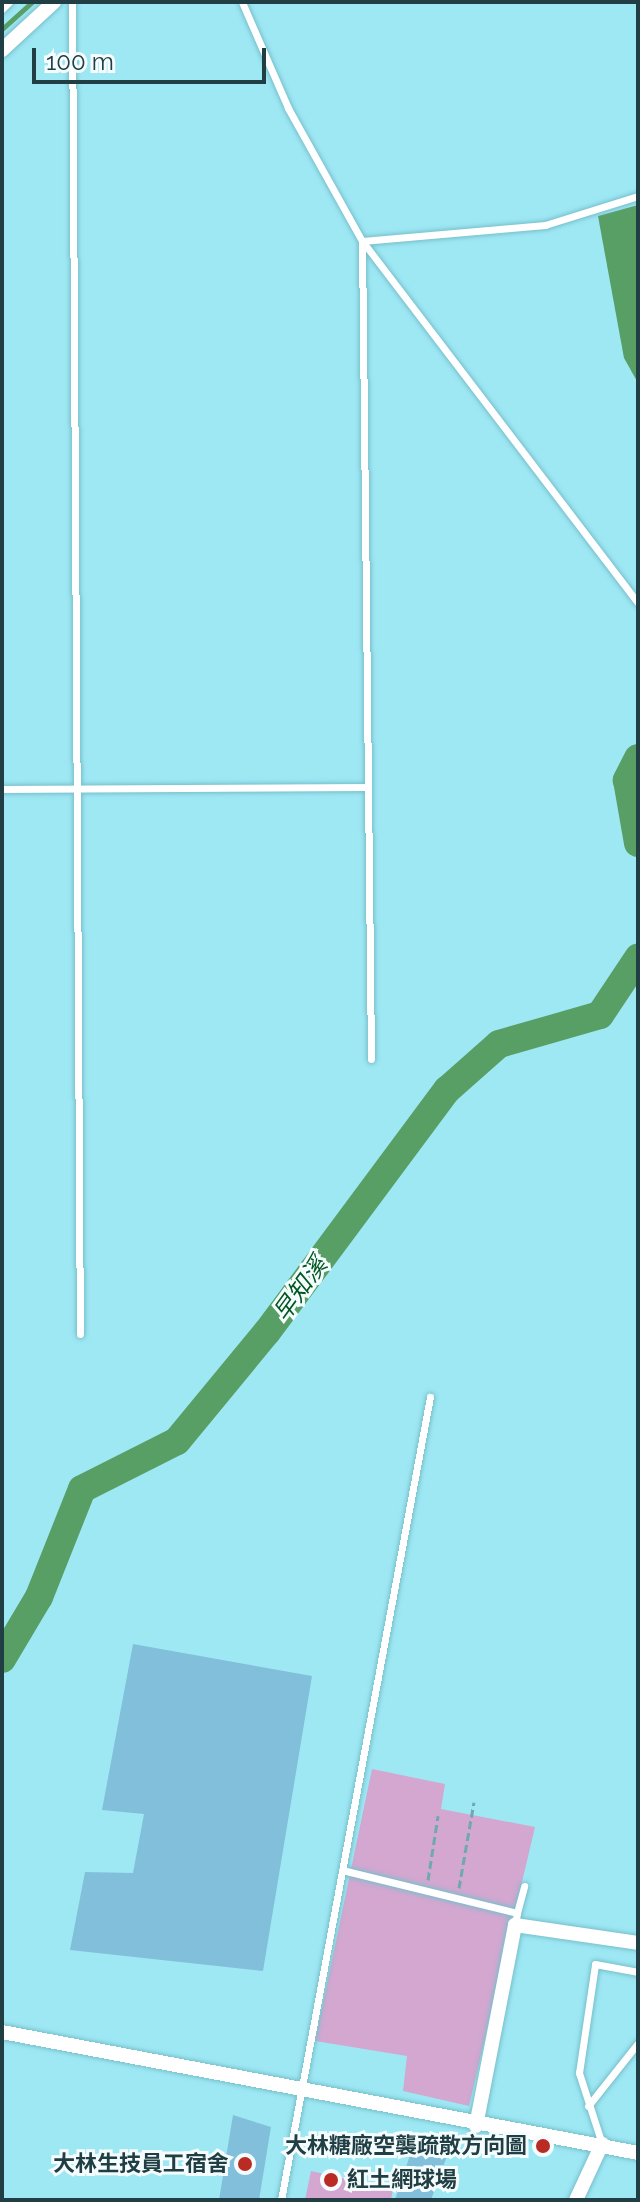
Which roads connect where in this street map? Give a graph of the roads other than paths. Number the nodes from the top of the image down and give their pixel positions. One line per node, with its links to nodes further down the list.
1 (9, 2): 5 (lane)
2 (54, 2): 6 (street)
3 (72, 2): 11 (lane)
4 (242, 2): 8 (lane)
5 (2, 9)
6 (2, 50)
7 (638, 196): 8 (lane)
8 (362, 241): 9 (lane); 10 (lane)
9 (638, 603)
10 (364, 787): 11 (lane); 13 (lane)
11 (74, 788): 12 (lane); 14 (lane)
12 (2, 789)
13 (371, 1059)
14 (80, 1334)
15 (430, 1397): 16 (lane)
16 (342, 1870): 18 (lane); 23 (lane)
17 (524, 1886): 18 (lane)
18 (516, 1919): 19 (street); 25 (street)
19 (638, 1943)
20 (638, 1972): 24 (lane)
21 (2, 2032): 23 (street)
22 (638, 2043): 24 (lane)
23 (301, 2092): 25 (street); 28 (lane)
24 (588, 2106): 26 (lane)
25 (476, 2126): 26 (street)
26 (602, 2144): 27 (street); 29 (street)
27 (638, 2153)
28 (281, 2200)
29 (576, 2200)

